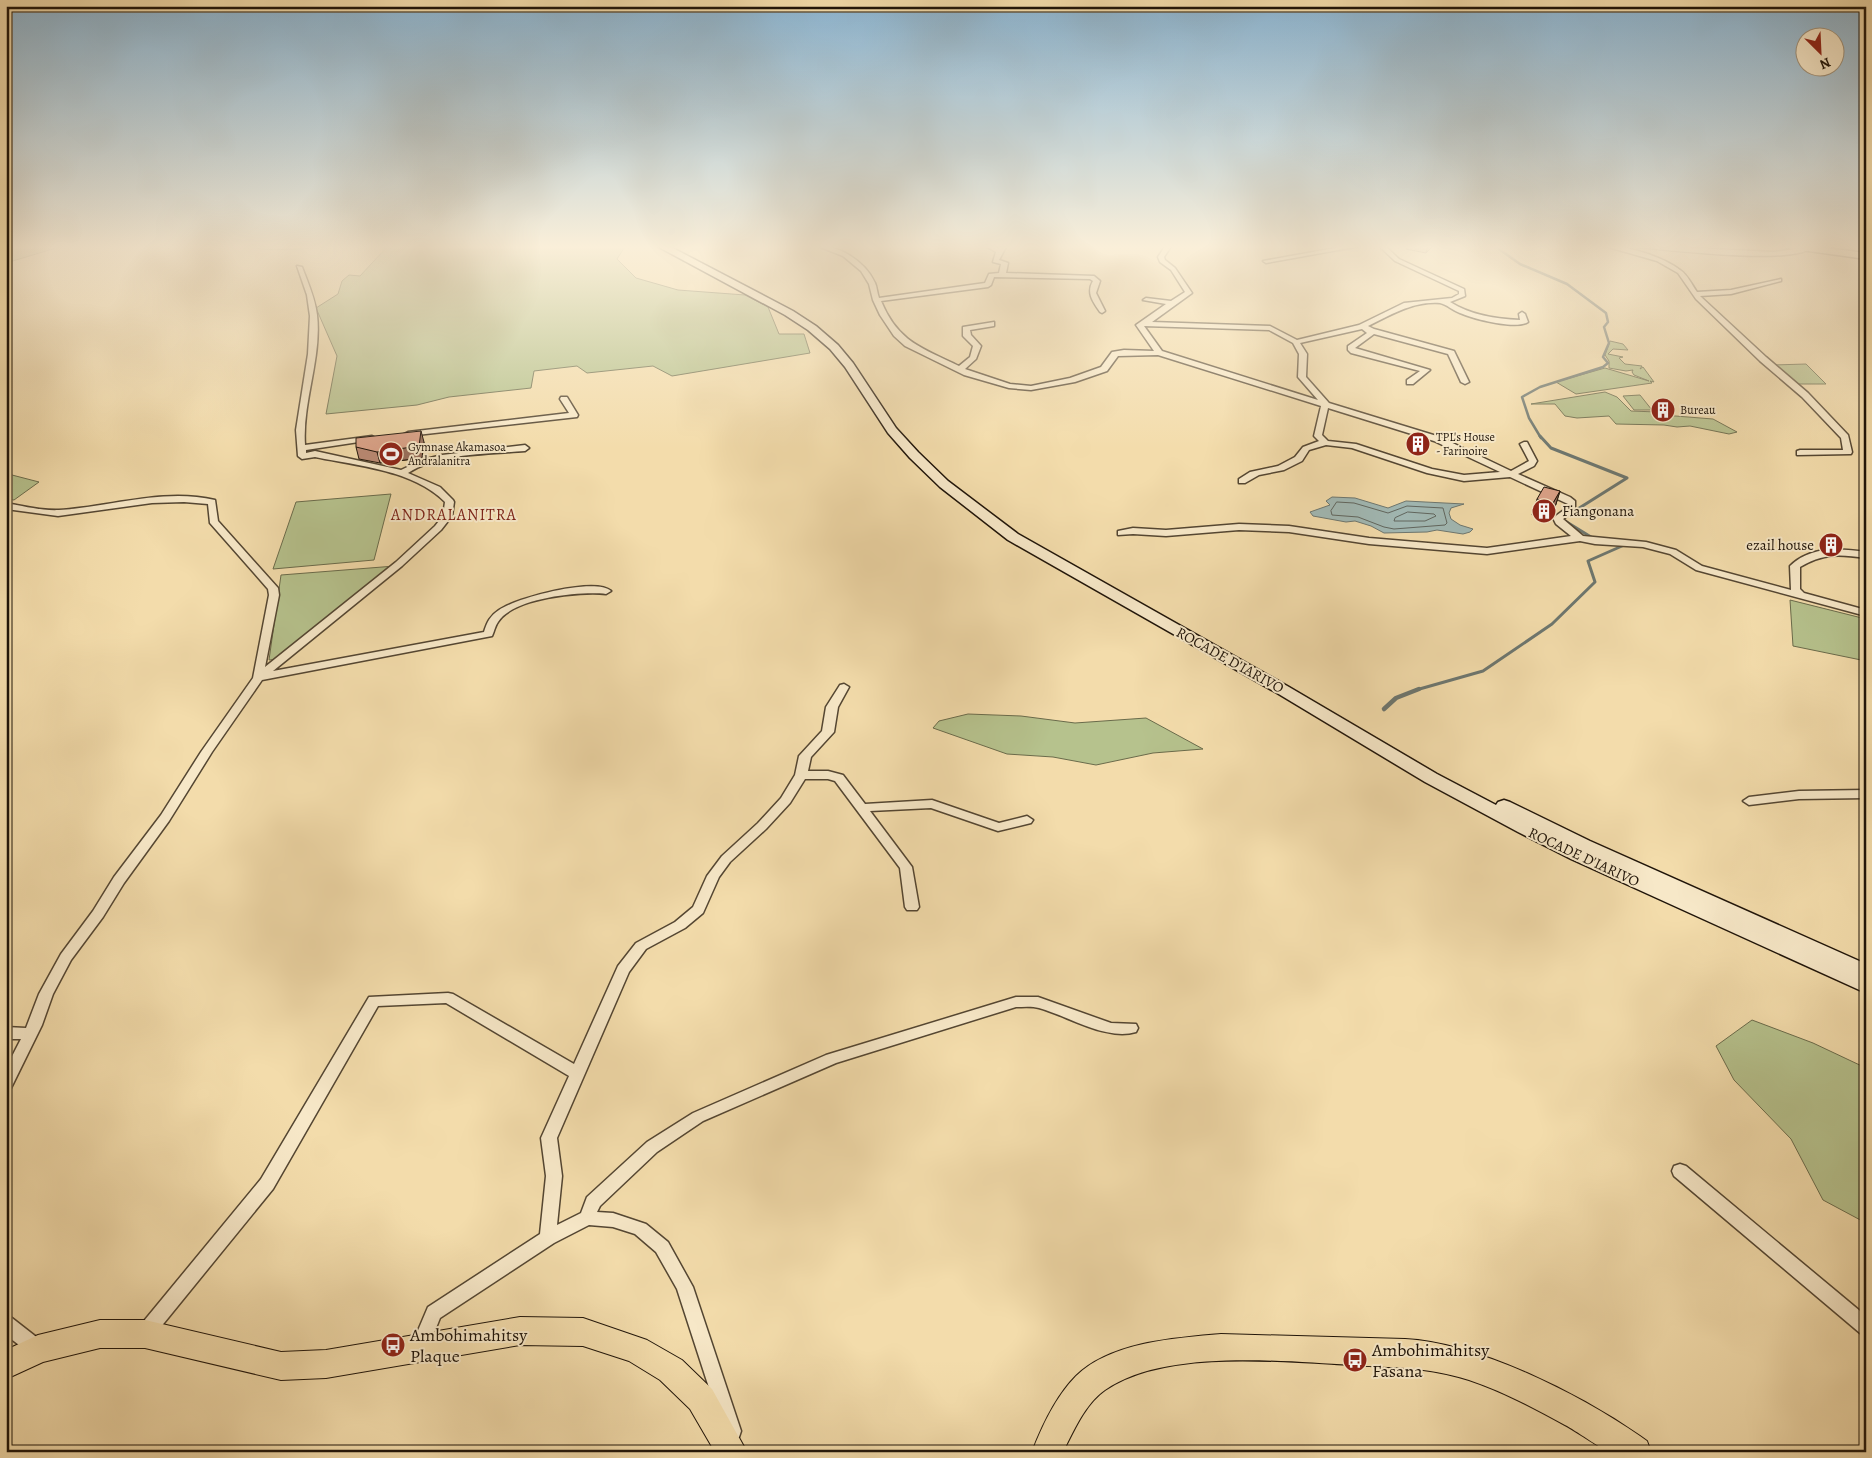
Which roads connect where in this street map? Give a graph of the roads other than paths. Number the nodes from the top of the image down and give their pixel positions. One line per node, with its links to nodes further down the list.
1 (313, 313): 25 (street)
2 (789, 313): 47 (main road, ROCADE D'IARIVO)
3 (799, 313): 46 (main road, ROCADE D'IARIVO)
4 (882, 313): 16 (street)
5 (1159, 313): 11 (street)
6 (1388, 313): 12 (street)
7 (1466, 313): 9 (street)
8 (1715, 313): 27 (street)
9 (1522, 314)
10 (991, 324): 16 (street)
11 (1146, 324): 14 (street); 15 (street)
12 (1362, 326): 13 (street); 14 (street)
13 (1371, 331): 17 (street); 18 (street)
14 (1296, 342): 20 (street)
15 (1159, 353): 16 (street); 20 (street)
16 (959, 369)
17 (1410, 382)
18 (1464, 382)
19 (564, 399): 21 (street)
20 (1325, 404): 23 (street); 29 (street)
21 (397, 436)
22 (378, 438): 25 (street)
23 (1326, 443): 29 (street); 30 (street)
24 (1524, 444): 29 (street)
25 (302, 448): 28 (street)
26 (525, 448): 28 (street)
27 (1800, 453)
28 (402, 473): 38 (street)
29 (1512, 474): 33 (street)
30 (1242, 481)
31 (6, 506): 38 (street)
32 (1121, 533): 33 (street)
33 (1580, 538): 36 (street)
34 (1866, 555): 36 (street)
35 (606, 591): 38 (street)
36 (1800, 595): 37 (street)
37 (1866, 613)
38 (258, 678): 50 (street)
39 (844, 687): 40 (street)
40 (801, 775): 43 (street); 51 (street)
41 (1866, 794): 42 (street)
42 (1749, 801)
43 (861, 808): 44 (street); 45 (street)
44 (1027, 820)
45 (912, 907)
46 (1866, 972)
47 (1866, 986)
48 (1131, 1028): 54 (street)
49 (6, 1033): 50 (street)
50 (30, 1034): 52 (street)
51 (577, 1073): 55 (street); 58 (street)
52 (6, 1084)
53 (1680, 1170): 57 (street)
54 (586, 1218): 55 (street); 63 (street)
55 (548, 1238): 59 (street)
56 (6, 1324): 60 (street)
57 (1866, 1327)
58 (145, 1334): 59 (main road); 60 (main road)
59 (420, 1348): 62 (main road)
60 (38, 1349): 61 (main road)
61 (6, 1365)
62 (732, 1452)
63 (738, 1452)
64 (1047, 1452): 65 (main road)
65 (1636, 1452)

